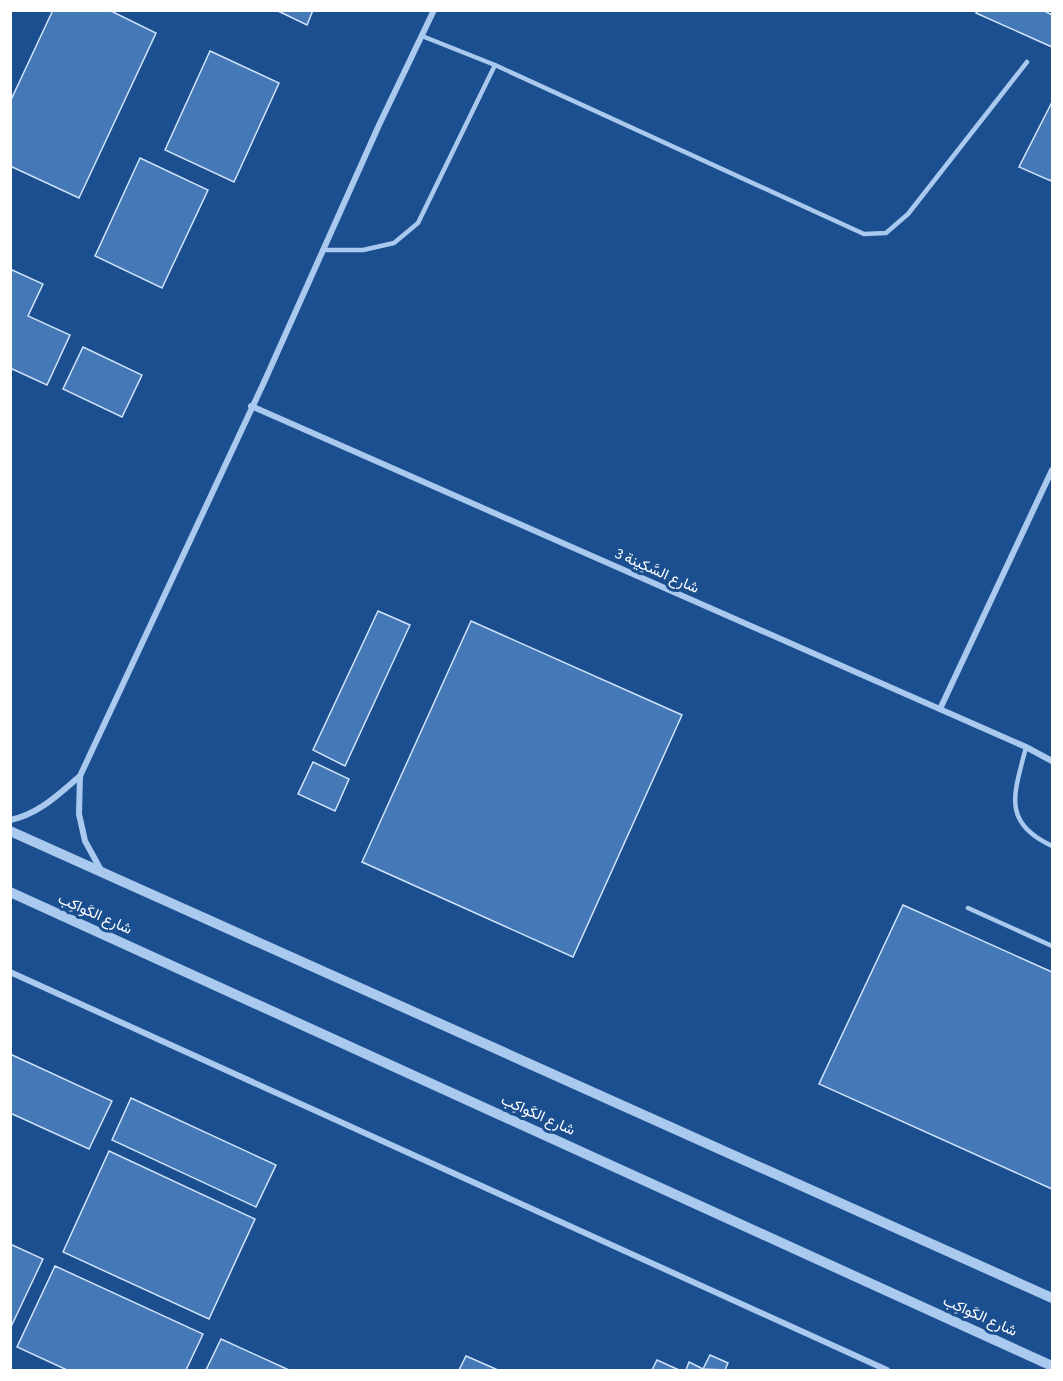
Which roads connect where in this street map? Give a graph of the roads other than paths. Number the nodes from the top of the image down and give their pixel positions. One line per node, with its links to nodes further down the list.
1 (434, 10): 2 (street)
2 (422, 36): 4 (lane); 5 (street)
3 (1028, 62): 4 (lane)
4 (495, 65): 5 (lane)
5 (323, 250): 6 (street)
6 (251, 406): 8 (street, شارع السَّكِينة 3); 11 (street)
7 (1053, 470): 8 (street)
8 (940, 709): 9 (street, شارع السَّكِينة 3)
9 (1026, 747): 10 (street, شارع السَّكِينة 3); 14 (lane)
10 (1053, 761)
11 (80, 776): 12 (street); 15 (street)
12 (10, 819)
13 (10, 831): 15 (street)
14 (1053, 846)
15 (103, 874): 20 (street)
16 (10, 892): 21 (street, شارع الكَواكِب)
17 (968, 908): 18 (lane)
18 (1053, 946)
19 (10, 972): 22 (street)
20 (1053, 1298)
21 (1053, 1366)
22 (887, 1371)

